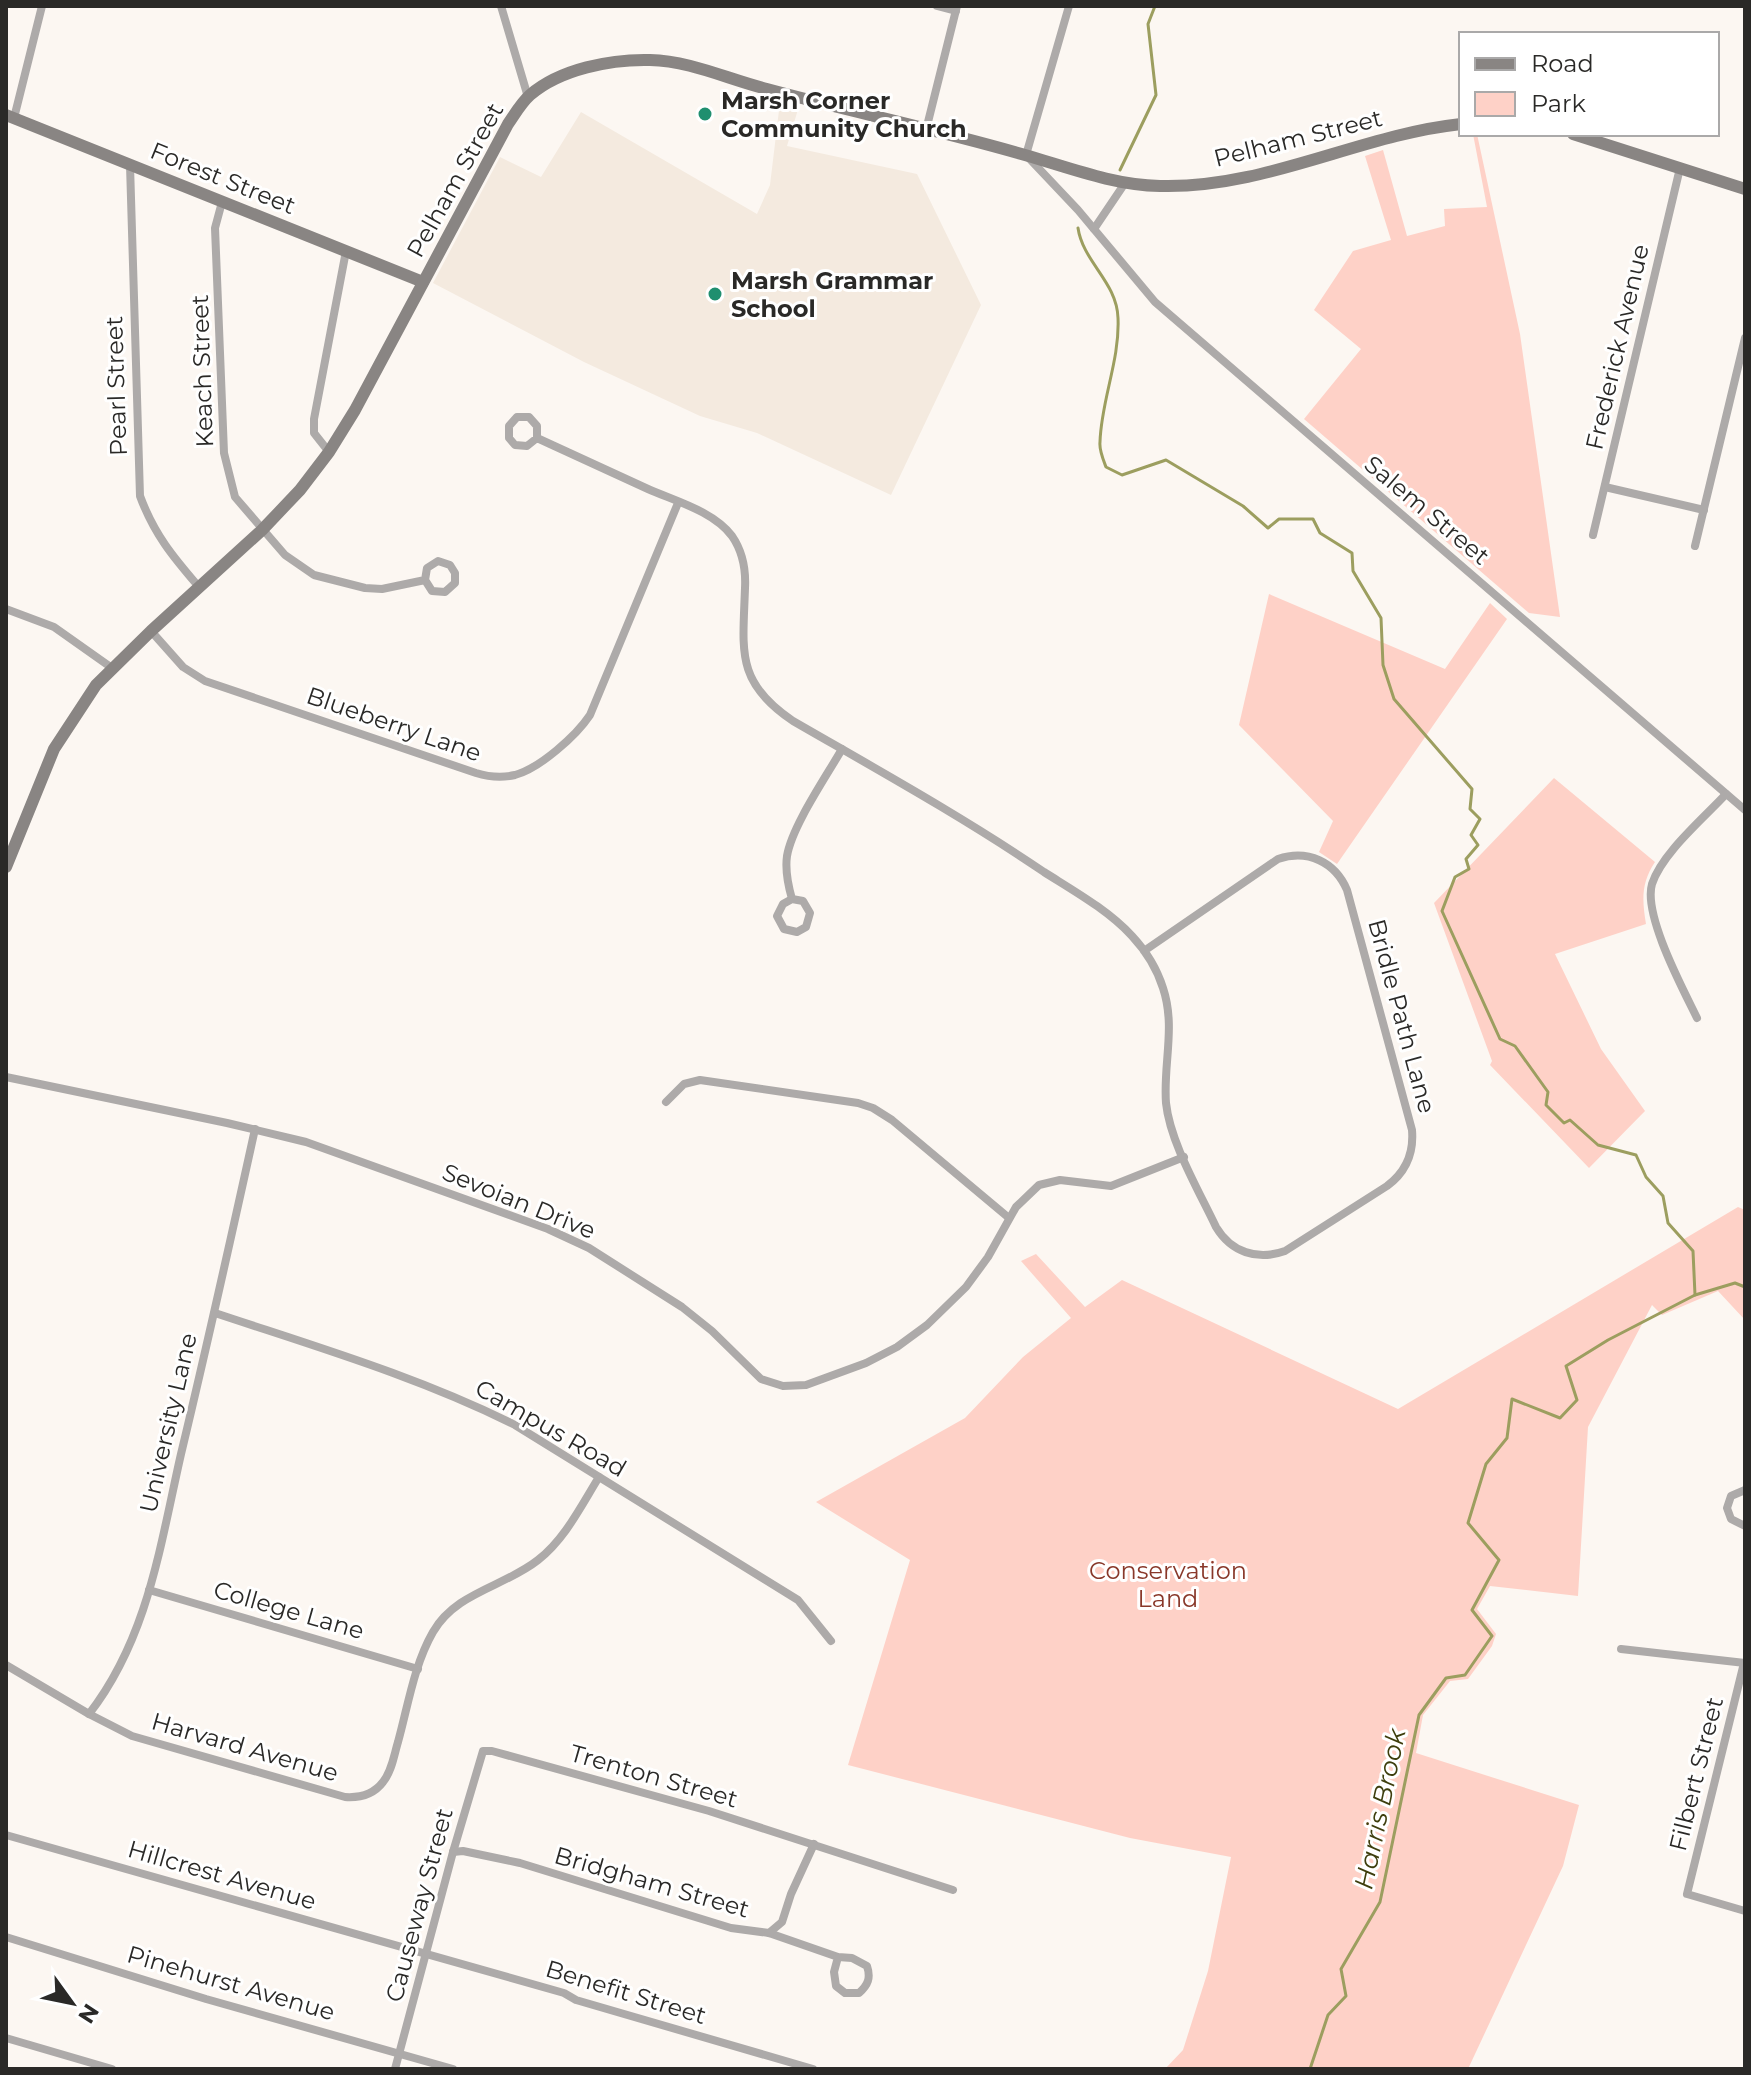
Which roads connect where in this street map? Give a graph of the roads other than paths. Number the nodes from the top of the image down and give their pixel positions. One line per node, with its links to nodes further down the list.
1 (42, 6): 7 (street)
2 (501, 6): 6 (street)
3 (937, 6): 5 (street)
4 (1069, 6): 11 (street)
5 (956, 8): 9 (street)
6 (528, 97): 9 (street, Pelham Street); 19 (street, Pelham Street)
7 (10, 117): 12 (street, Forest Street)
8 (1459, 124): 14 (street, Pelham Street)
9 (926, 130): 11 (street, Pelham Street)
10 (1579, 136): 13 (street)
11 (1026, 155): 14 (street, Pelham Street); 17 (street, Salem Street)
12 (130, 165): 16 (street, Forest Street); 30 (street, Pearl Street)
13 (1680, 168): 15 (street); 23 (street, Frederick Avenue)
14 (1125, 183): 17 (street)
15 (1745, 189)
16 (222, 202): 18 (street, Forest Street); 26 (street, Keach Street)
17 (1094, 229): 35 (street, Salem Street)
18 (346, 251): 19 (street, Forest Street); 22 (street)
19 (423, 282): 22 (street, Pelham Street)
20 (1745, 338): 25 (street)
21 (537, 438): 24 (street, Bridle Path Lane)
22 (329, 452): 26 (street, Pelham Street)
23 (1605, 487): 25 (street); 27 (street, Frederick Avenue)
24 (678, 503): 32 (street, Blueberry Lane); 34 (street, Bridle Path Lane)
25 (1704, 510): 28 (street)
26 (262, 530): 29 (street, Keach Street); 30 (street, Pelham Street)
27 (1593, 535)
28 (1695, 546)
29 (425, 580)
30 (199, 587): 32 (street, Pelham Street)
31 (6, 609): 33 (street)
32 (151, 631): 33 (street, Pelham Street)
33 (112, 668): 37 (street, Pelham Street)
34 (842, 749): 38 (street); 39 (street, Bridle Path Lane)
35 (1726, 794): 36 (street, Salem Street); 40 (street)
36 (1745, 810)
37 (6, 867)
38 (792, 899): 38 (street)
39 (1144, 951): 44 (street, Bridle Path Lane); 44 (street, Bridle Path Lane)
40 (1697, 1018)
41 (6, 1077): 43 (street, Sevoian Drive)
42 (666, 1102): 45 (street)
43 (255, 1129): 45 (street, Sevoian Drive); 46 (street, University Lane)
44 (1184, 1157): 45 (street, Sevoian Drive)
45 (1009, 1218)
46 (215, 1313): 47 (street, Campus Road); 50 (street, University Lane)
47 (599, 1477): 51 (street, Campus Road); 55 (street, Harvard Avenue)
48 (1745, 1490): 49 (street)
49 (1745, 1526)
50 (149, 1590): 55 (street, College Lane); 56 (street, University Lane)
51 (831, 1641)
52 (1621, 1649): 53 (street)
53 (1744, 1663): 62 (street, Filbert Street)
54 (6, 1665): 56 (street, Harvard Avenue)
55 (418, 1669): 56 (street, Harvard Avenue)
56 (89, 1714)
57 (483, 1751): 59 (street, Trenton Street); 60 (street, Causeway Street)
58 (6, 1835): 65 (street, Hillcrest Avenue)
59 (814, 1844): 61 (street, Trenton Street); 63 (street)
60 (453, 1852): 63 (street, Bridgham Street); 65 (street, Causeway Street)
61 (953, 1890)
62 (1745, 1911)
63 (769, 1933): 66 (street, Bridgham Street)
64 (6, 1937): 68 (street, Pinehurst Avenue)
65 (426, 1954): 68 (street, Causeway Street); 72 (street, Benefit Street)
66 (838, 1957): 66 (street, Bridgham Street)
67 (6, 2038): 69 (street)
68 (400, 2052): 70 (street, Causeway Street); 71 (street, Pinehurst Avenue)
69 (112, 2069)
70 (395, 2069)
71 (453, 2069)
72 (813, 2069)

